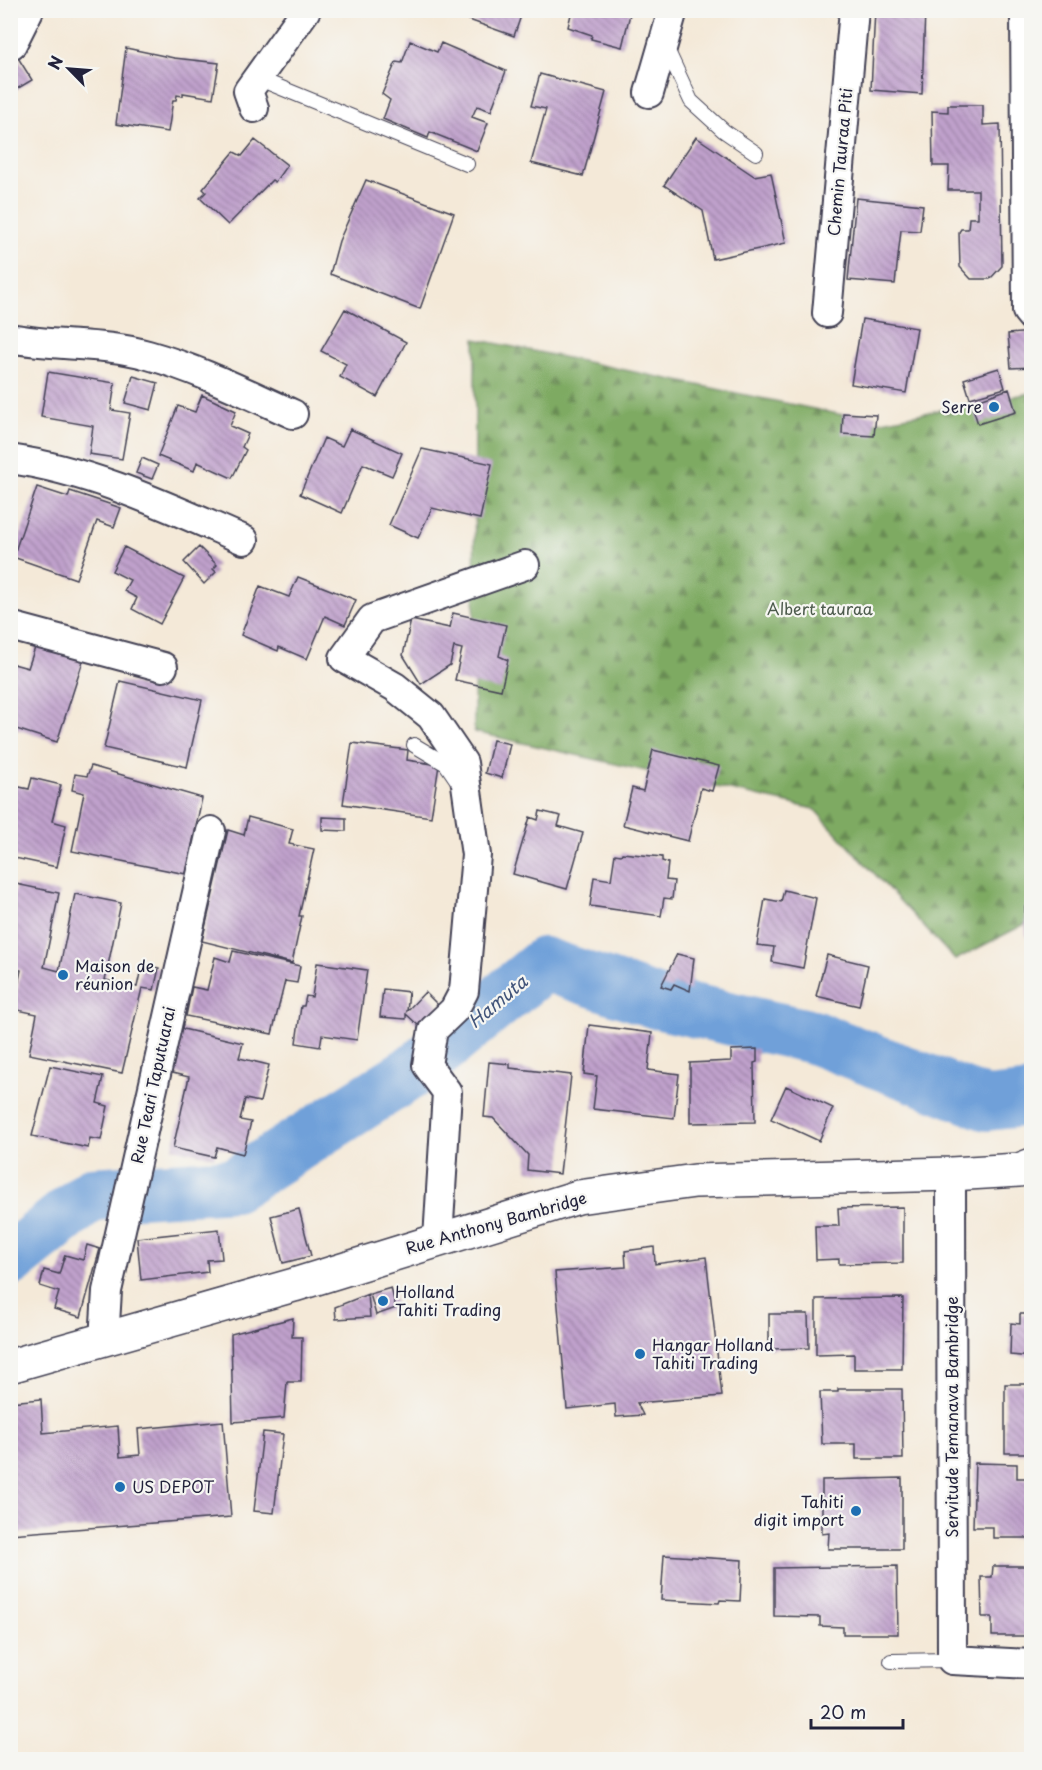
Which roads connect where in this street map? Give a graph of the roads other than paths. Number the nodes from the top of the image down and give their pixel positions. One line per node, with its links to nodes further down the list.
1 (29, 10): 7 (street)
2 (306, 10): 8 (street)
3 (673, 10): 6 (street)
4 (854, 10): 13 (street, Chemin Tauraa Piti)
5 (1024, 10): 14 (street)
6 (663, 43): 9 (street); 11 (lane)
7 (12, 44)
8 (257, 78): 10 (street); 12 (lane)
9 (649, 93)
10 (254, 108)
11 (756, 153)
12 (467, 164)
13 (827, 313)
14 (1032, 317)
15 (10, 338): 16 (street)
16 (293, 414)
17 (10, 459): 18 (street)
18 (244, 540)
19 (525, 565): 23 (street)
20 (10, 626): 21 (street)
21 (163, 667)
22 (414, 745): 23 (lane)
23 (472, 819): 27 (street)
24 (211, 831): 28 (street, Rue Teari Taputuarai)
25 (1032, 1165): 26 (main road, Rue Anthony Bambridge)
26 (951, 1174): 27 (main road, Rue Anthony Bambridge); 30 (street, Servitude Temanava Bambridge)
27 (438, 1239): 28 (main road, Rue Anthony Bambridge)
28 (104, 1340): 29 (main road, Rue Anthony Bambridge)
29 (10, 1366)
30 (952, 1660): 31 (lane); 32 (street)
31 (891, 1661)
32 (1032, 1664)

